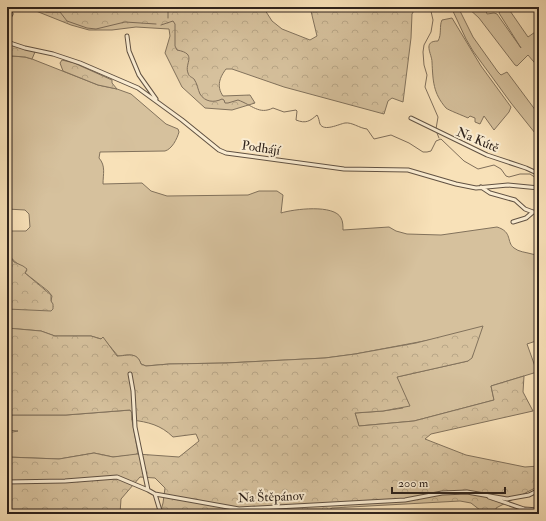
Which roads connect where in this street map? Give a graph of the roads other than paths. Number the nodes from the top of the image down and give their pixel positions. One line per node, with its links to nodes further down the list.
1 (10, 14): 2 (street)
2 (7, 21)
3 (127, 36): 5 (street)
4 (7, 42): 5 (street, Podhájí)
5 (157, 101): 8 (street, Podhájí)
6 (411, 118): 7 (street, Na Kútě)
7 (539, 174)
8 (480, 188): 9 (street, Podhájí); 10 (street)
9 (539, 188)
10 (533, 212): 11 (street); 12 (street)
11 (539, 212)
12 (512, 222)
13 (130, 374): 15 (street)
14 (7, 482): 15 (street, Na Štěpánov)
15 (148, 490): 17 (street, Na Štěpánov)
16 (539, 490): 18 (street, Na Štěpánov)
17 (155, 494): 19 (street, Na Štěpánov); 21 (street)
18 (483, 496): 19 (street, Na Štěpánov); 20 (street)
19 (239, 509): 22 (street)
20 (539, 510)
21 (161, 514)
22 (240, 514)

